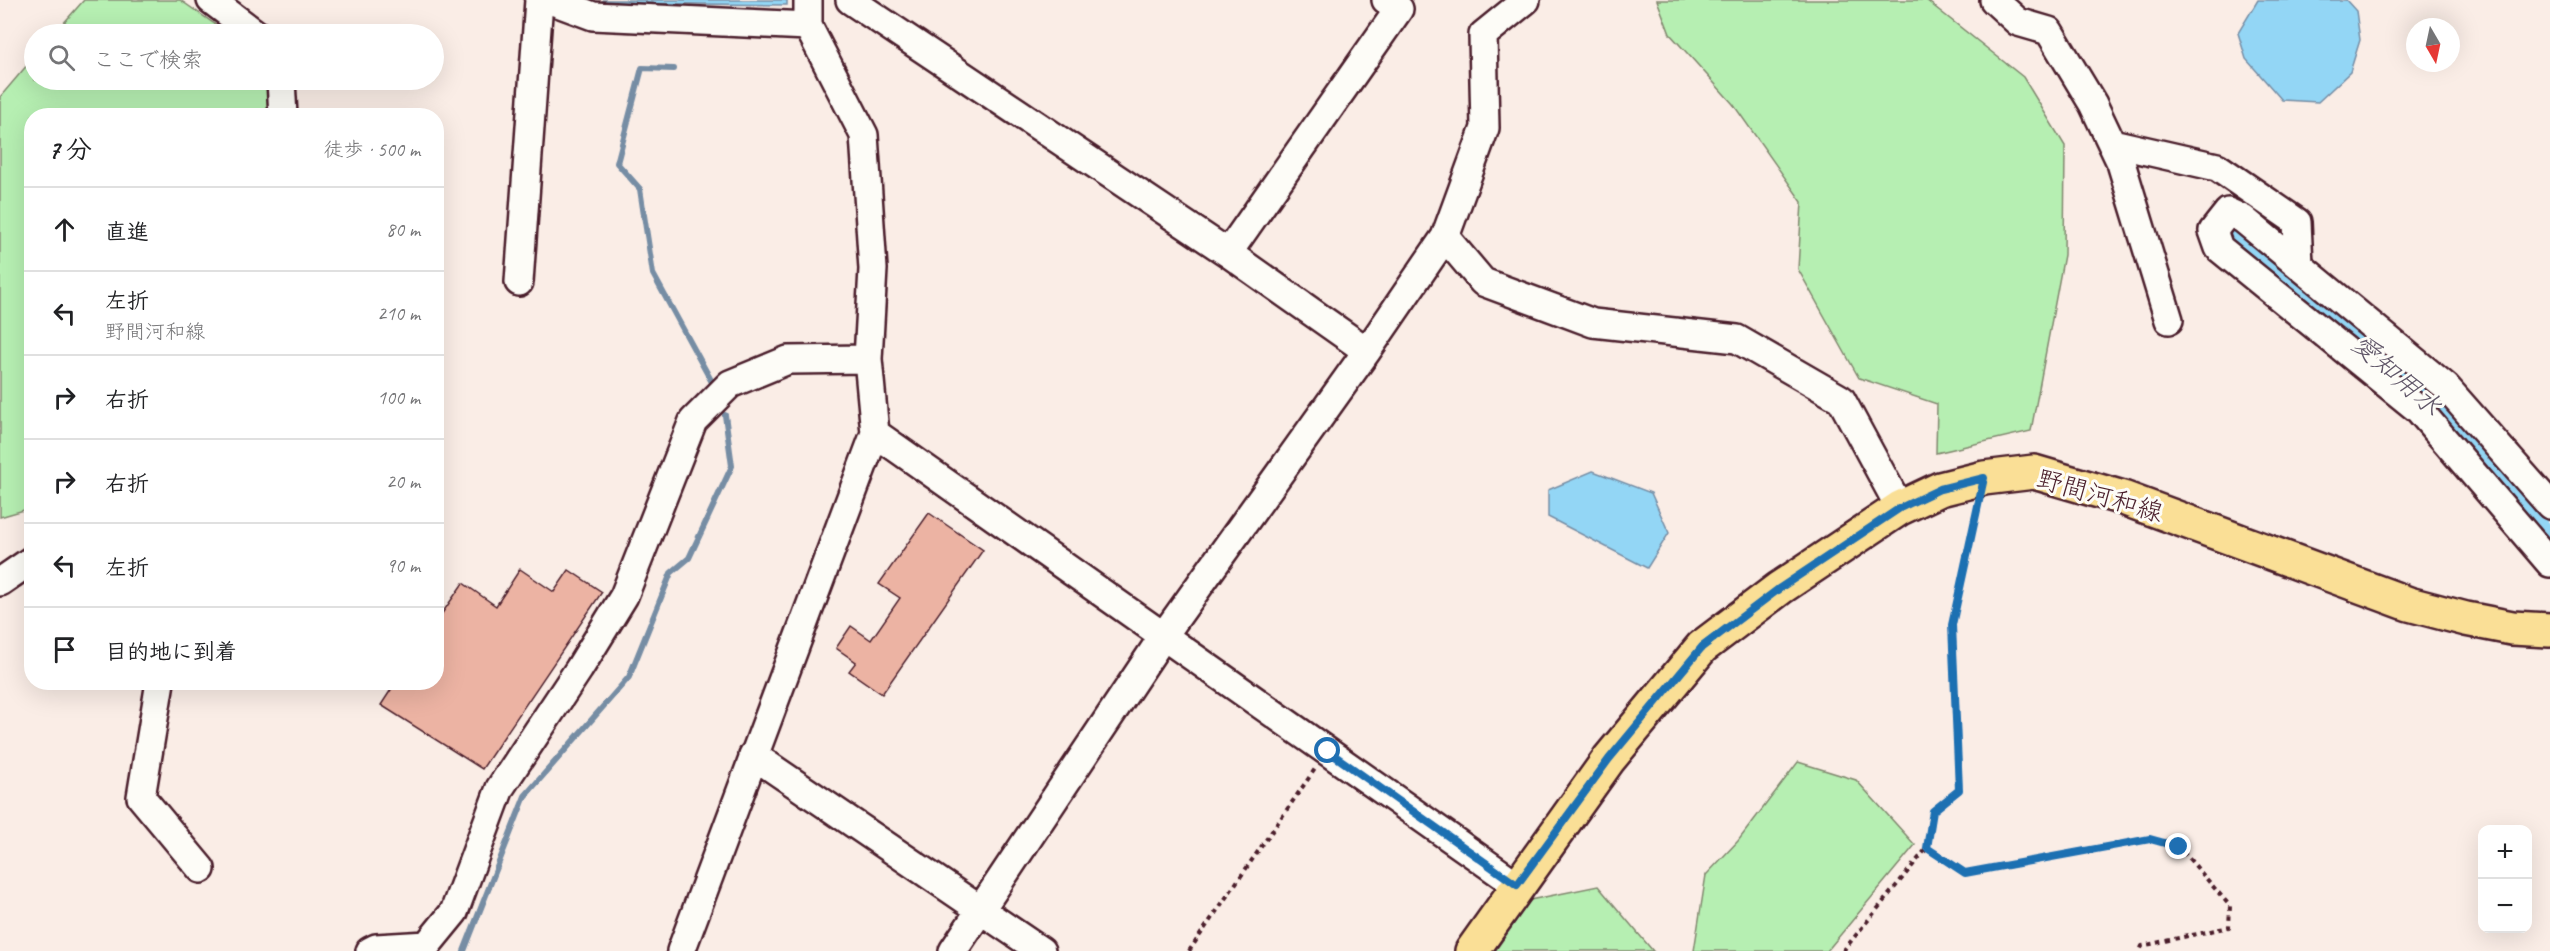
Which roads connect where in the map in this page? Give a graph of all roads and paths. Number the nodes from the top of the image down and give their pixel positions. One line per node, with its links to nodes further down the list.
1 (211, 0): 9 (street)
2 (539, 0): 16 (street)
3 (550, 0): 8 (street)
4 (849, 0): 14 (street)
5 (1386, 0): 14 (street)
6 (1526, 0): 13 (street)
7 (1994, 0): 12 (street)
8 (808, 13): 19 (street)
9 (243, 24)
10 (282, 90): 11 (street)
11 (283, 108)
12 (2112, 144): 15 (street); 17 (street)
13 (1445, 237): 18 (street); 23 (street)
14 (1228, 253): 18 (street)
15 (2299, 265): 22 (street); 24 (street)
16 (519, 282)
17 (2169, 320)
18 (1367, 351): 28 (street)
19 (868, 359): 20 (street); 36 (street)
20 (875, 433): 28 (street); 31 (street)
21 (1984, 478): 23 (main road, 野間河和線); 27 (main road, 野間河和線); 32 (path)
22 (2550, 505)
23 (1900, 508): 34 (main road, 野間河和線)
24 (2550, 563)
25 (24, 566): 26 (street)
26 (0, 582)
27 (2550, 630)
28 (1164, 635): 30 (street); 35 (street)
29 (159, 690): 33 (street)
30 (1328, 751): 34 (street); 40 (path)
31 (753, 755): 35 (street); 37 (street)
32 (1927, 848): 42 (path); 43 (path)
33 (201, 869)
34 (1517, 885): 41 (main road, 野間河和線)
35 (981, 909): 38 (street); 39 (street)
36 (370, 951)
37 (681, 951)
38 (953, 951)
39 (1041, 951)
40 (1189, 951)
41 (1472, 951)
42 (1843, 951)
43 (2140, 951)

